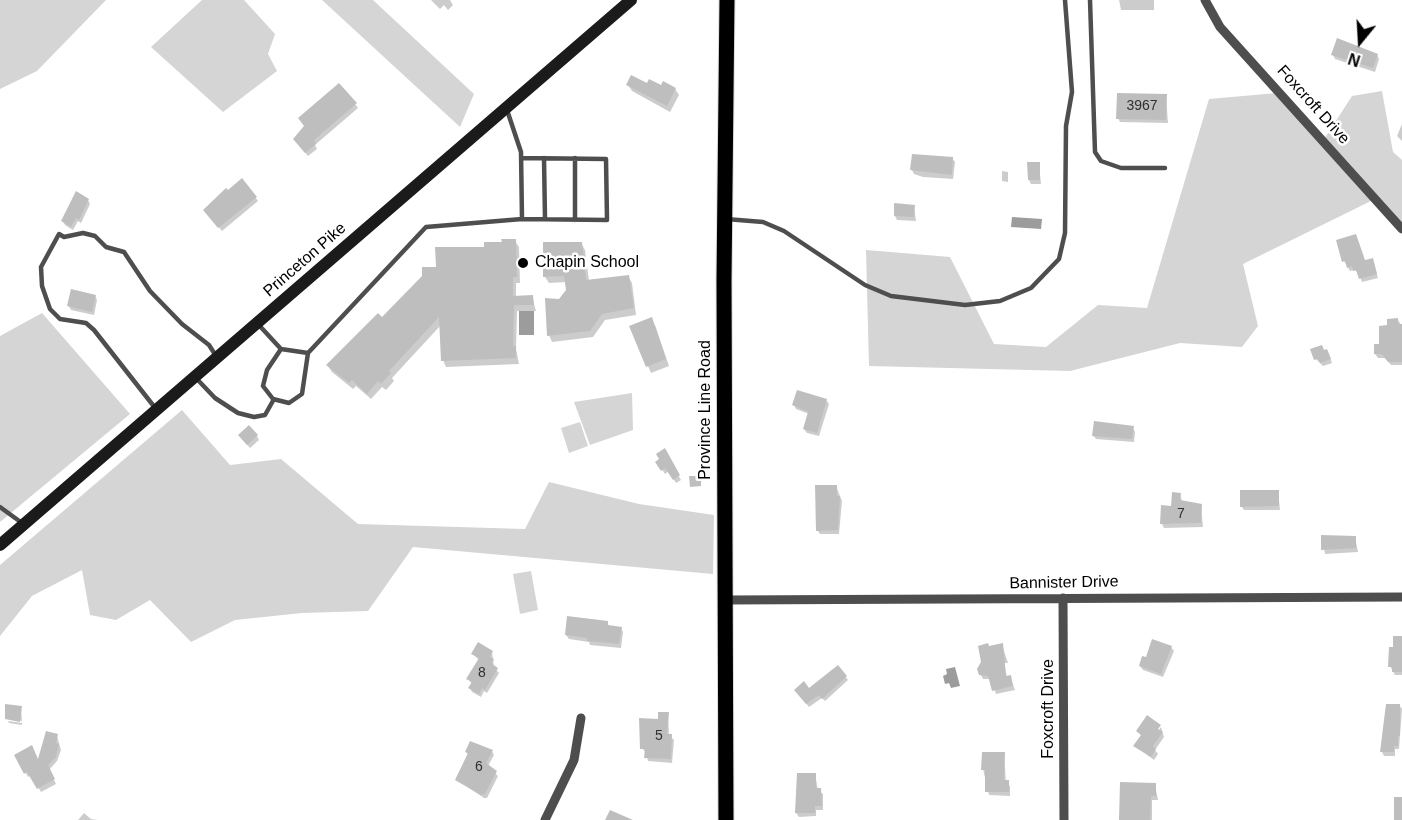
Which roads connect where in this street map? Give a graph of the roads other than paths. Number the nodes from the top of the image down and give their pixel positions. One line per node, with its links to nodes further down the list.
1 (631, 0): 6 (main road, Princeton Pike)
2 (727, 0): 14 (main road, Province Line Road)
3 (1065, 0): 14 (lane)
4 (1090, 0): 10 (lane)
5 (1205, 0): 15 (street, Foxcroft Drive)
6 (506, 108): 7 (lane); 16 (main road, Princeton Pike)
7 (521, 158): 8 (lane); 11 (lane)
8 (544, 158): 9 (lane); 12 (lane)
9 (575, 158): 13 (lane); 13 (lane)
10 (1165, 168)
11 (522, 219): 12 (lane); 18 (lane)
12 (546, 219): 13 (lane)
13 (575, 220)
14 (724, 220): 28 (main road, Province Line Road)
15 (1402, 228)
16 (257, 323): 17 (lane); 19 (main road, Princeton Pike)
17 (281, 349): 18 (lane); 21 (lane)
18 (308, 353): 21 (lane)
19 (217, 358): 20 (main road, Princeton Pike); 22 (lane)
20 (195, 377): 21 (lane); 22 (main road, Princeton Pike)
21 (274, 399)
22 (157, 410): 24 (main road, Princeton Pike)
23 (0, 507): 24 (lane)
24 (24, 525): 25 (main road, Princeton Pike)
25 (0, 545)
26 (1402, 597): 27 (street, Bannister Drive)
27 (1062, 598): 28 (street, Bannister Drive); 32 (street, Foxcroft Drive)
28 (726, 600): 31 (main road, Province Line Road)
29 (581, 718): 30 (street)
30 (545, 820)
31 (726, 820)
32 (1064, 820)

